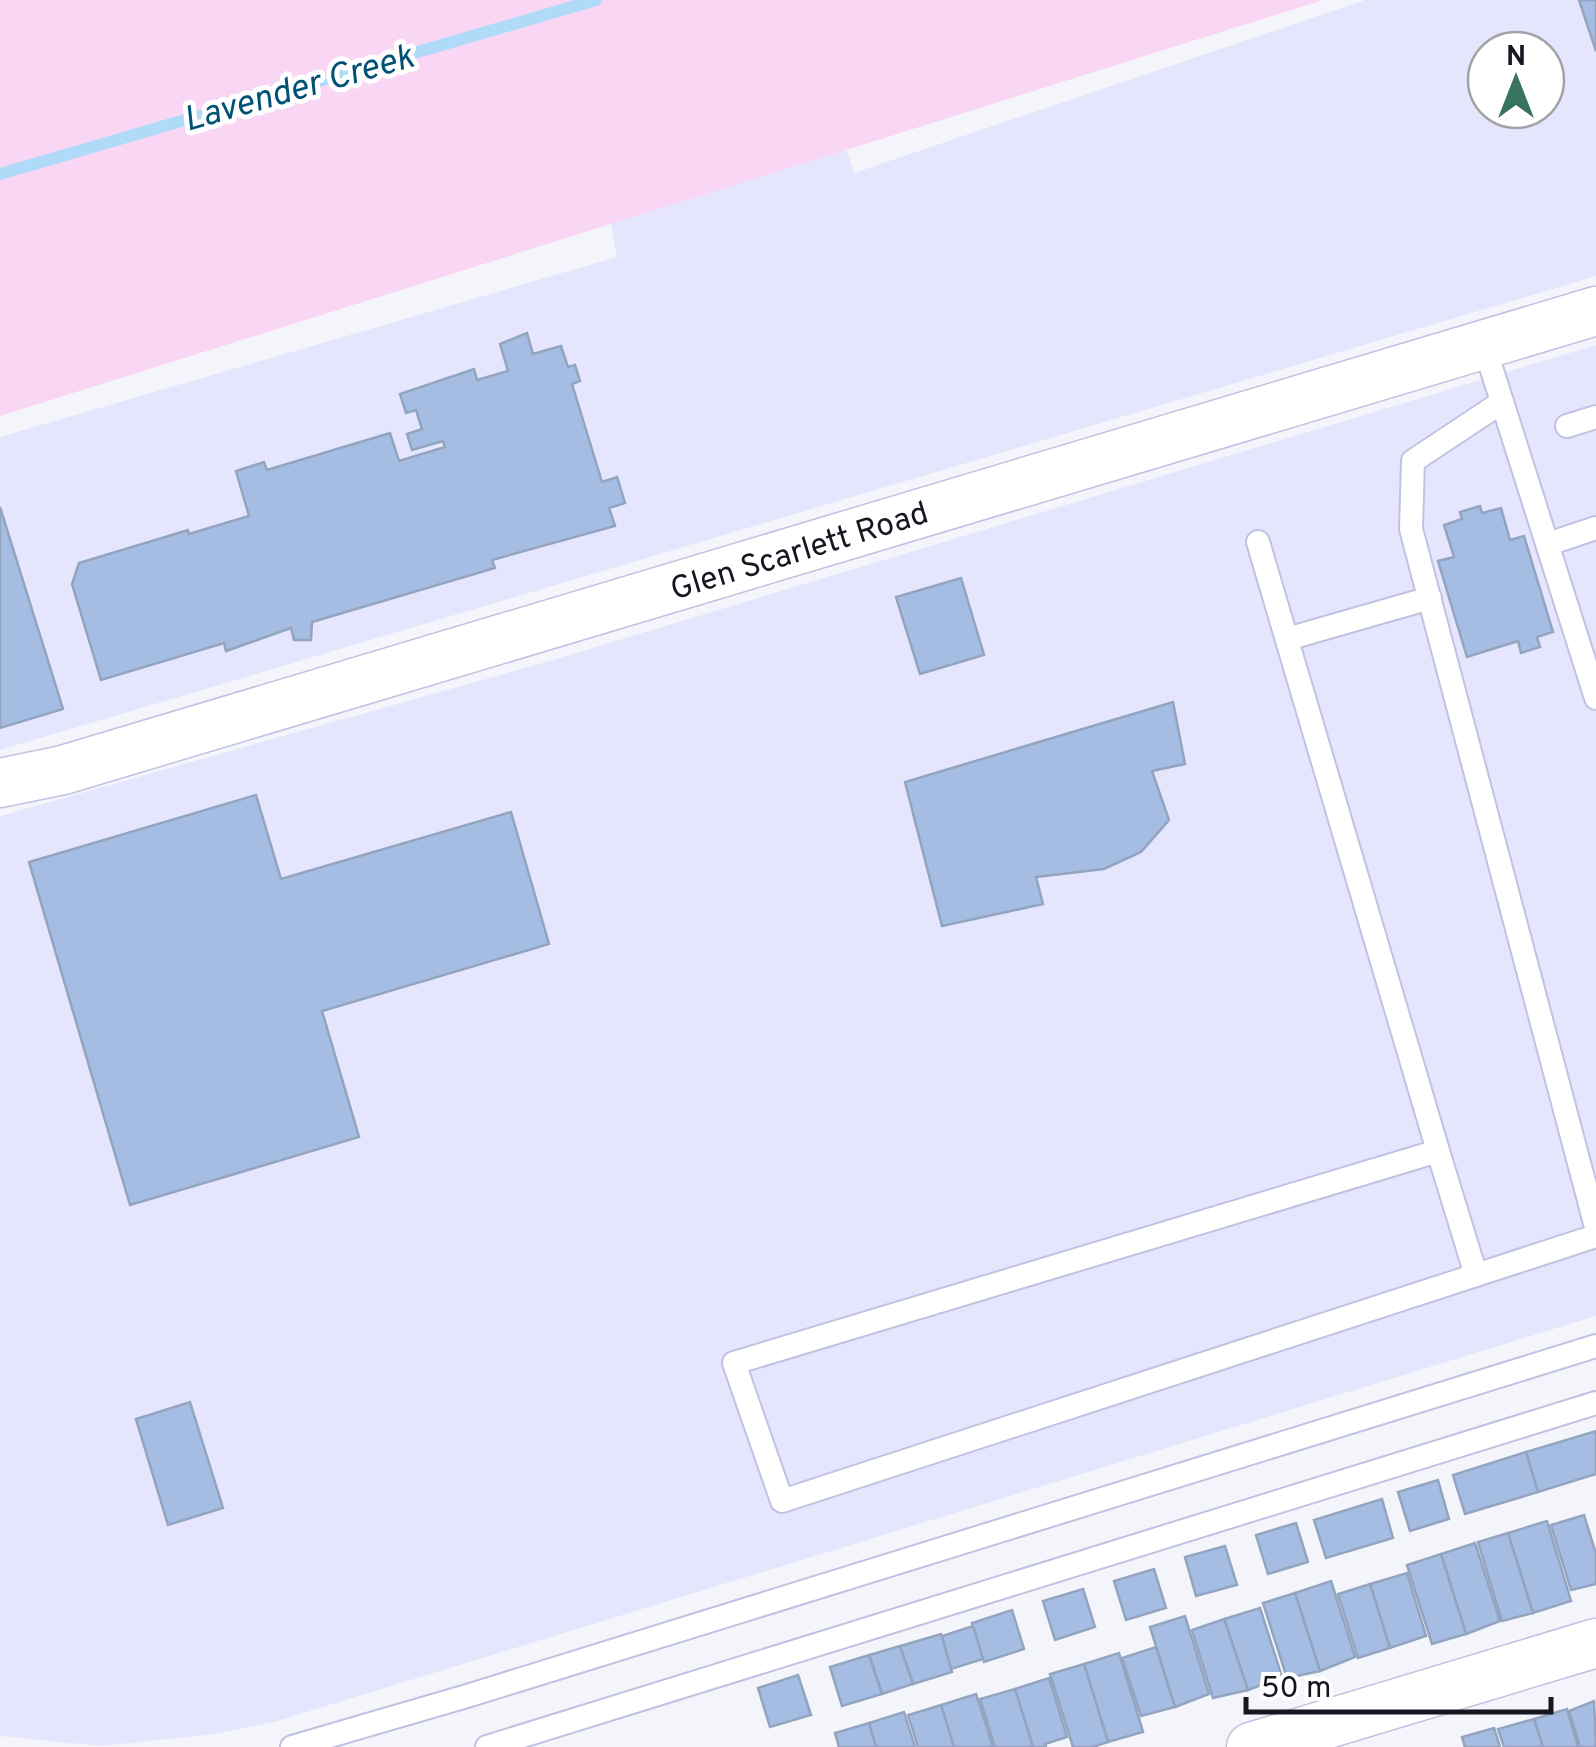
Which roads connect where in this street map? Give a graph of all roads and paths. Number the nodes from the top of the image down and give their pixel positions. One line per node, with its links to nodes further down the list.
1 (1596, 312): 2 (street, Glen Scarlett Road)
2 (1484, 345): 3 (lane); 12 (street, Glen Scarlett Road)
3 (1502, 402): 8 (lane); 9 (lane)
4 (1596, 417): 5 (lane)
5 (1567, 426)
6 (1596, 528): 8 (lane)
7 (1258, 542): 10 (lane)
8 (1548, 544): 11 (lane)
9 (1430, 598): 10 (lane); 14 (lane)
10 (1287, 639): 13 (lane)
11 (1596, 698)
12 (0, 783)
13 (1438, 1150): 16 (lane); 16 (lane)
14 (1596, 1227)
15 (1596, 1236): 16 (lane)
16 (1476, 1275)
17 (1596, 1346): 20 (lane)
18 (1596, 1404): 21 (lane)
19 (1596, 1644): 22 (street)
20 (292, 1747)
21 (487, 1747)
22 (1251, 1747)

